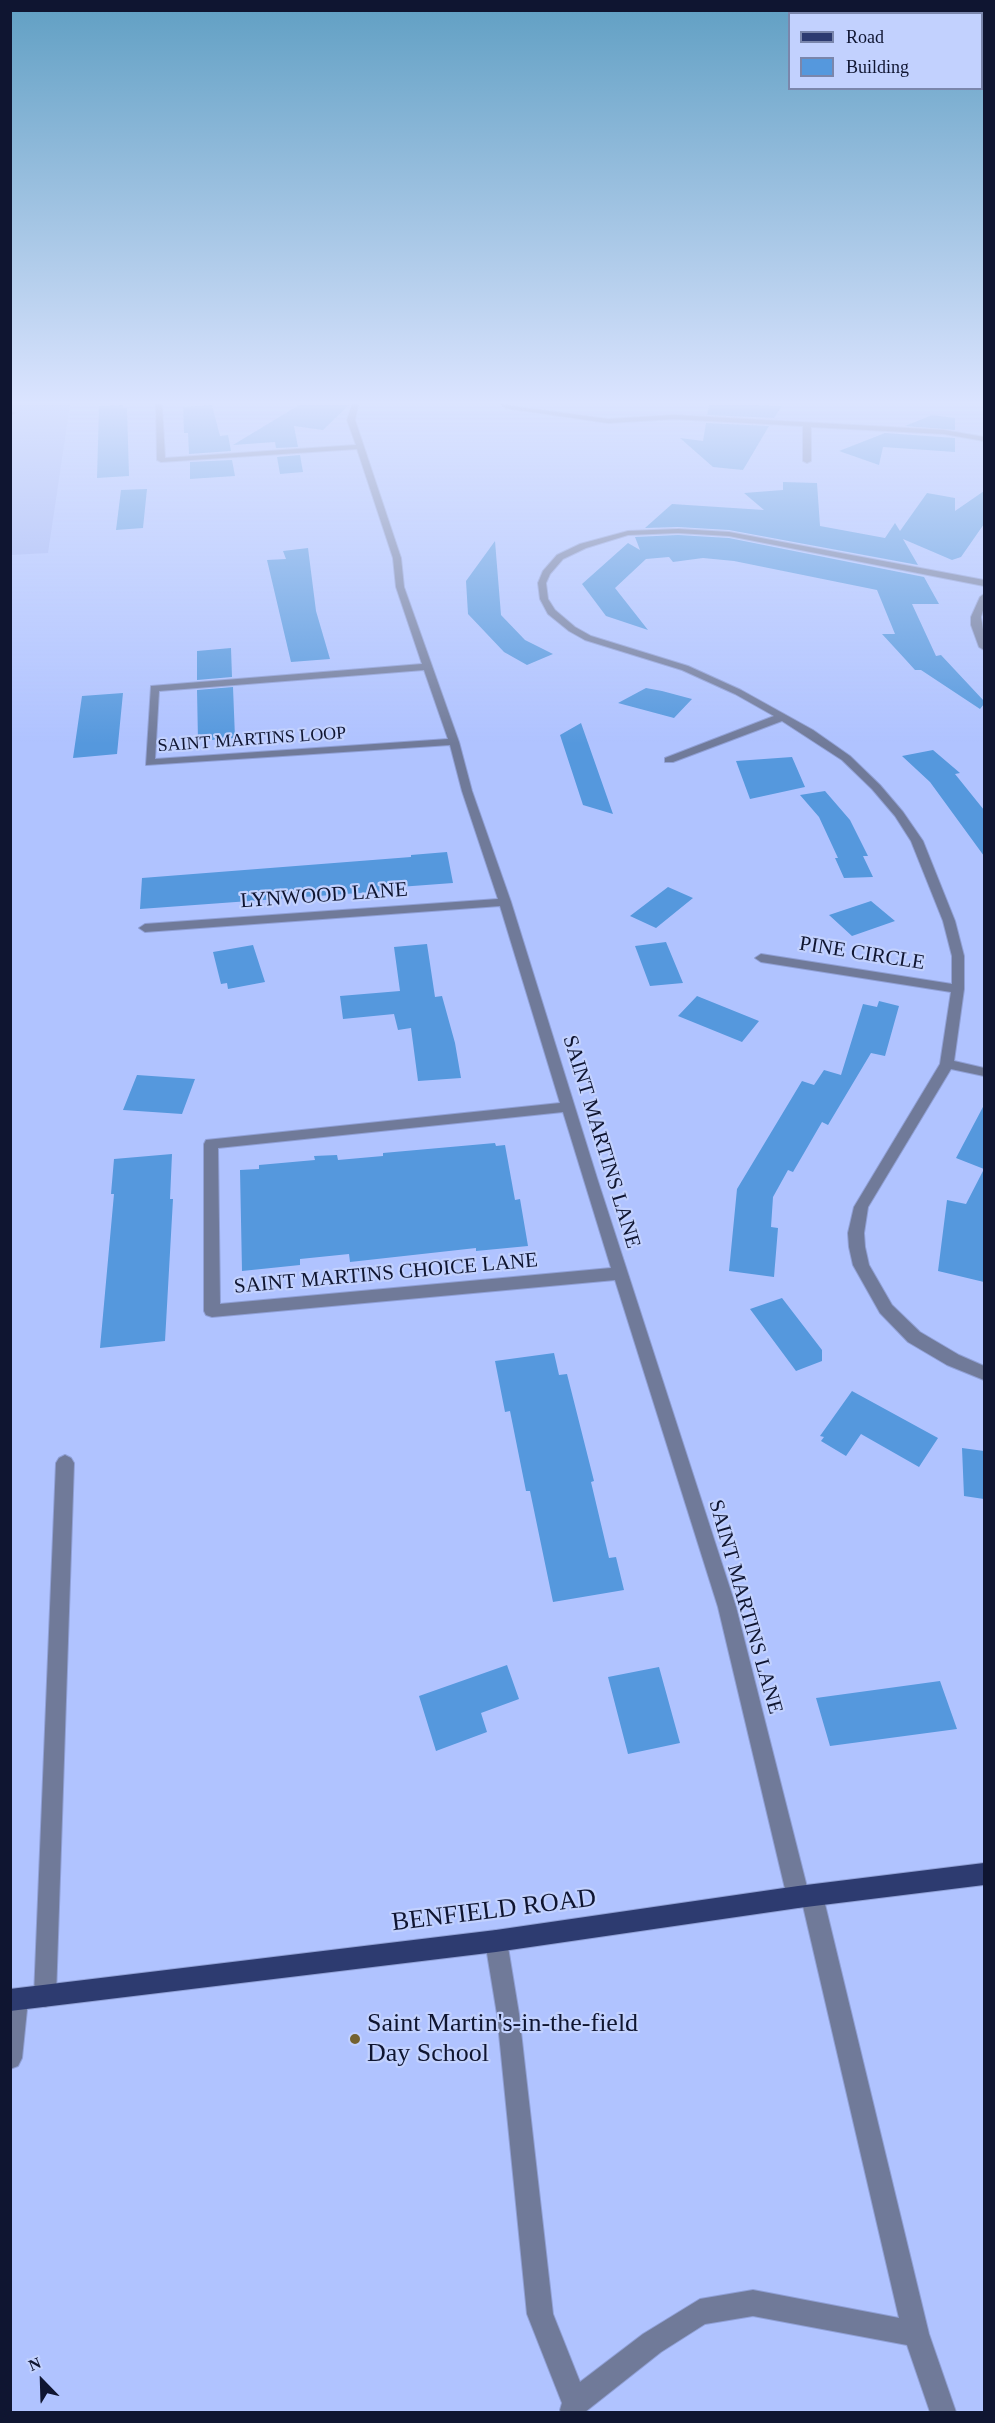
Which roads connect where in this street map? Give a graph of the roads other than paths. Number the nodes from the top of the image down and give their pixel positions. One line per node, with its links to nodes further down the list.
1 (384, 518): 5 (street, SAINT MARTINS LANE)
2 (984, 583): 6 (street)
3 (984, 597): 4 (street)
4 (984, 647)
5 (427, 667): 7 (street, SAINT MARTINS LANE); 7 (street, SAINT MARTINS LOOP)
6 (782, 717): 8 (street); 12 (street)
7 (454, 742): 9 (street, SAINT MARTINS LANE)
8 (669, 760)
9 (505, 902): 10 (street, LYNWOOD LANE); 15 (street, SAINT MARTINS LANE)
10 (145, 928)
11 (761, 958): 12 (street, PINE CIRCLE)
12 (958, 990): 13 (street)
13 (947, 1064): 14 (street); 17 (street)
14 (984, 1072)
15 (568, 1107): 16 (street, SAINT MARTINS LANE); 16 (street, SAINT MARTINS CHOICE LANE)
16 (620, 1273): 20 (street, SAINT MARTINS LANE)
17 (984, 1373)
18 (65, 1463): 22 (street)
19 (984, 1874): 20 (main road, BENFIELD ROAD)
20 (805, 1897): 21 (main road, BENFIELD ROAD); 25 (street, SAINT MARTINS LANE)
21 (496, 1941): 22 (main road, BENFIELD ROAD); 26 (street)
22 (45, 1996): 23 (main road, BENFIELD ROAD)
23 (14, 2000): 24 (street)
24 (10, 2058)
25 (916, 2334): 26 (street); 27 (street, SAINT MARTINS LANE)
26 (573, 2408)
27 (943, 2412)

